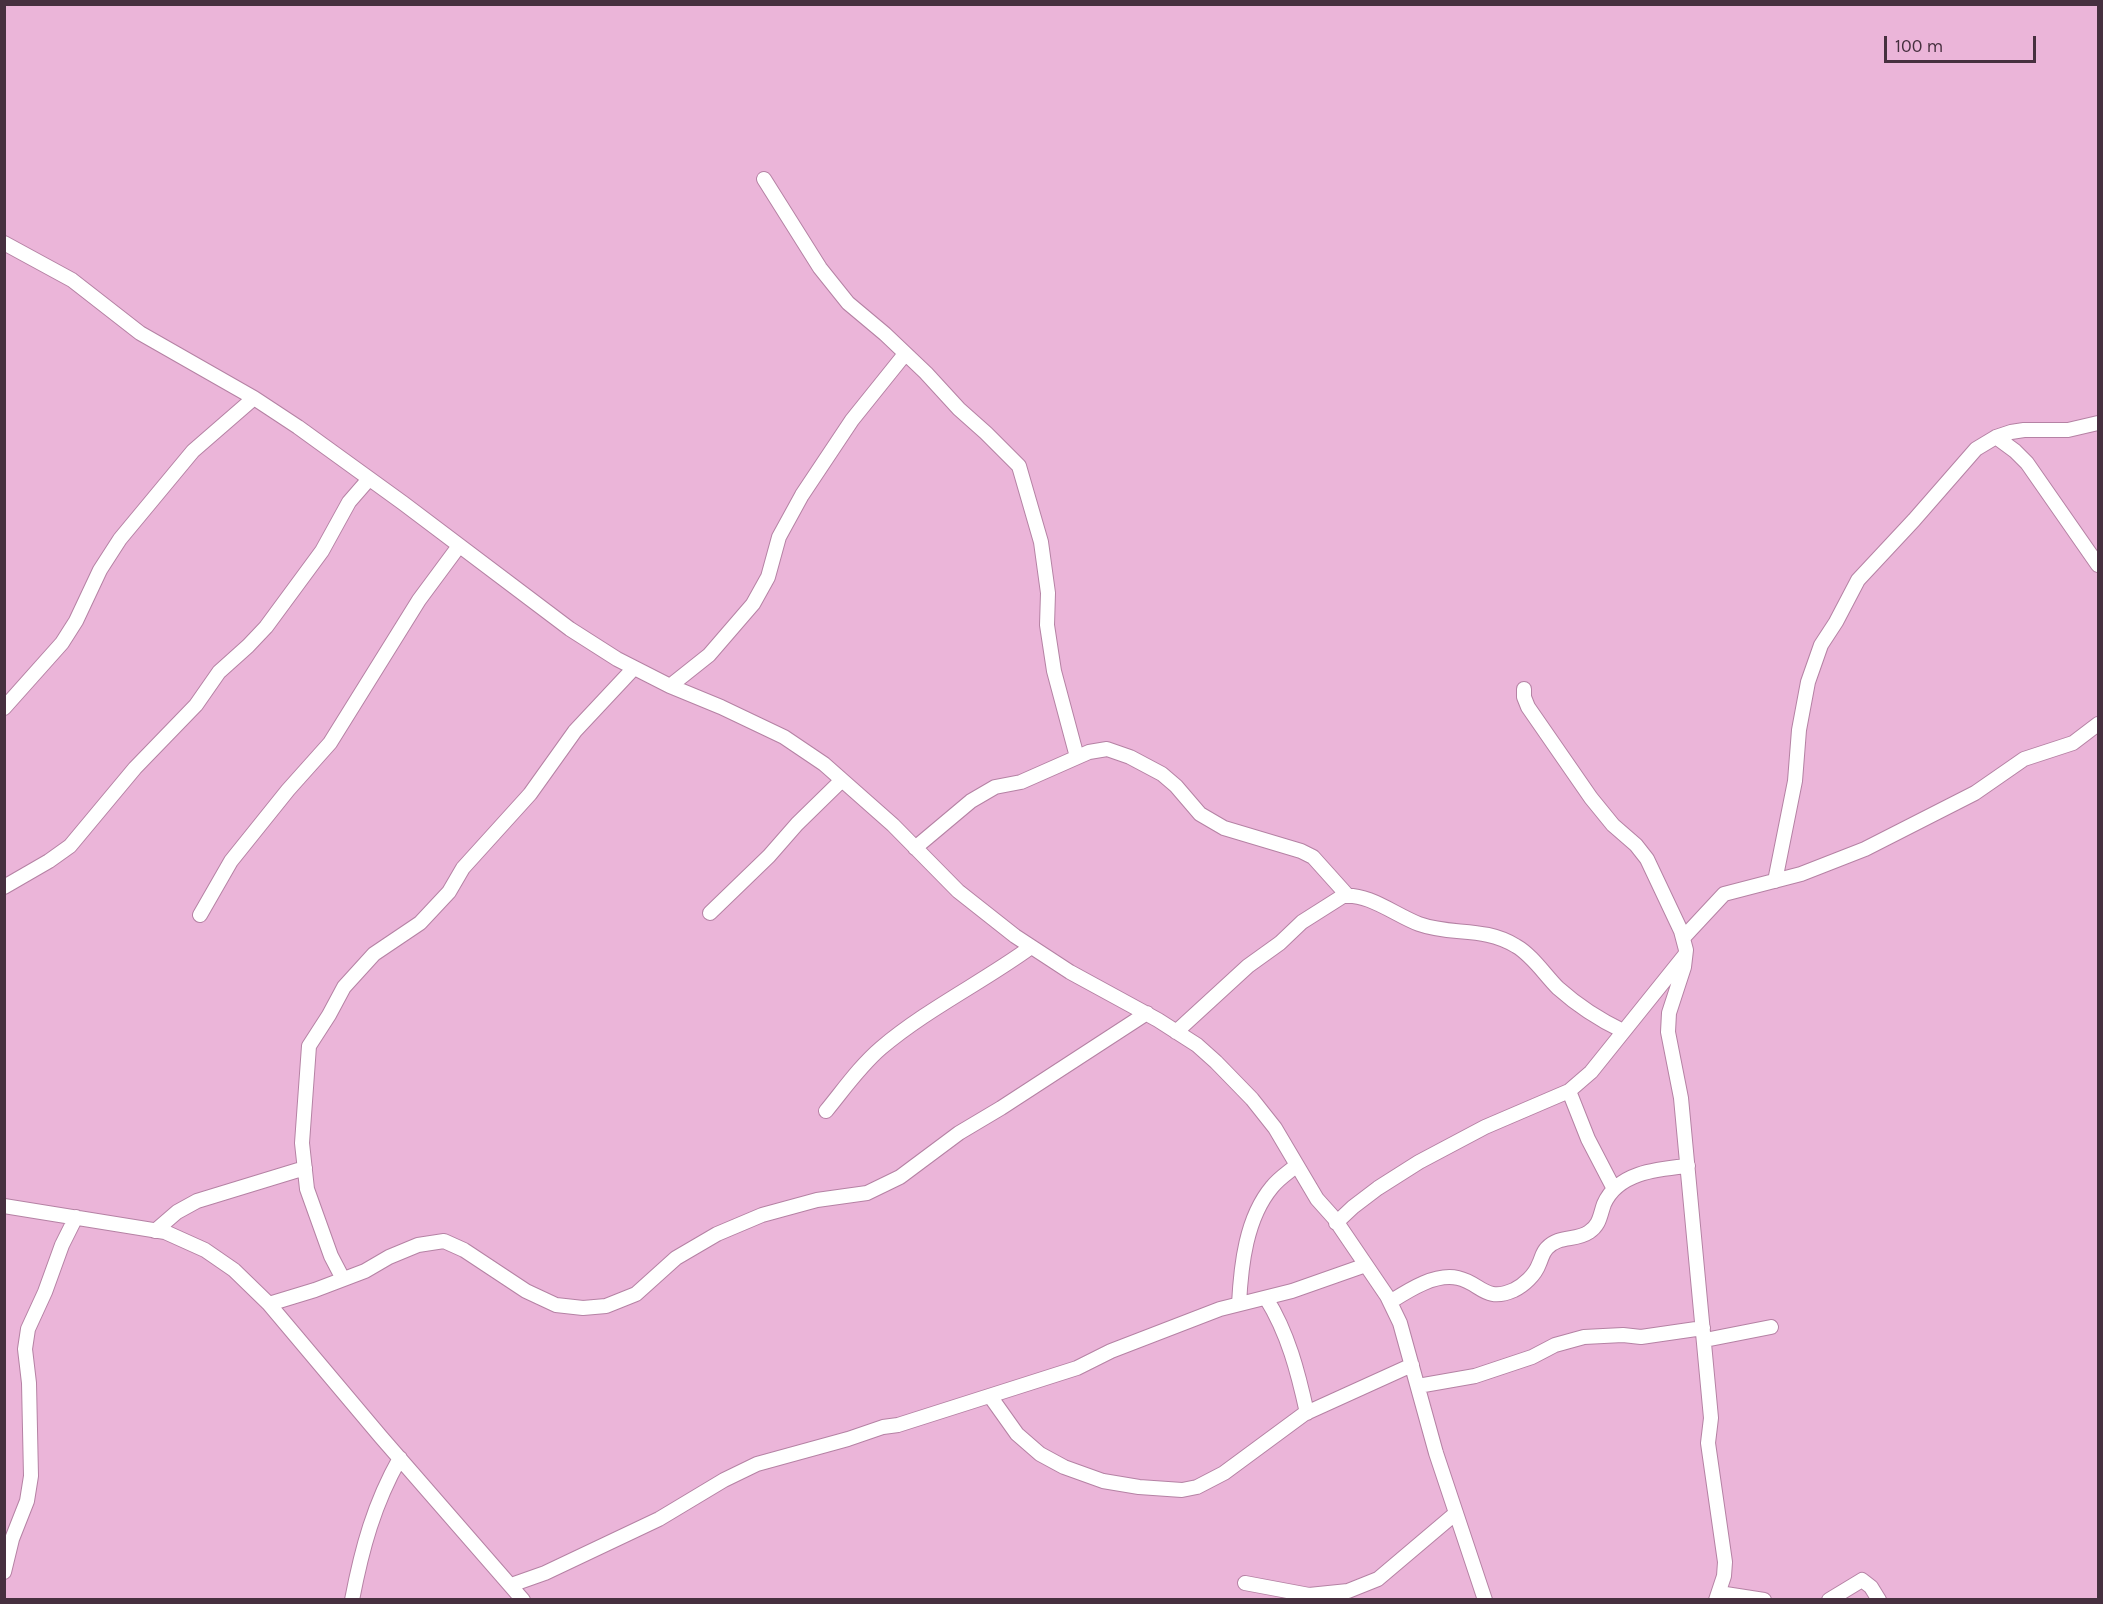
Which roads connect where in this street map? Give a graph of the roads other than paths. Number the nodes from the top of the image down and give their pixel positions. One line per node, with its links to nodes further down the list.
1 (764, 179): 3 (street)
2 (4, 243): 4 (street)
3 (905, 354): 11 (street); 15 (street)
4 (254, 398): 7 (street); 13 (street)
5 (2098, 423): 6 (street)
6 (1996, 436): 9 (street); 18 (street)
7 (369, 478): 8 (street); 19 (street)
8 (459, 546): 10 (street); 22 (street)
9 (2098, 565)
10 (634, 668): 11 (street); 33 (street)
11 (670, 686): 16 (street)
12 (1524, 689): 23 (street)
13 (4, 708)
14 (2098, 724): 18 (street)
15 (1077, 757): 17 (street); 20 (street)
16 (842, 780): 17 (street); 21 (street)
17 (915, 848): 24 (street)
18 (1775, 881): 23 (street)
19 (4, 887)
20 (1348, 896): 27 (street); 28 (street)
21 (710, 913)
22 (200, 915)
23 (1683, 938): 25 (street)
24 (1031, 946): 26 (street); 30 (street)
25 (1686, 954): 27 (street); 32 (street)
26 (1147, 1013): 28 (street); 40 (street)
27 (1623, 1031): 29 (street)
28 (1176, 1032): 31 (street)
29 (1569, 1090): 34 (street); 37 (street)
30 (826, 1111)
31 (1297, 1165): 37 (street); 44 (street)
32 (1688, 1166): 34 (street); 46 (street)
33 (305, 1168): 38 (street); 40 (street)
34 (1614, 1190): 42 (street)
35 (4, 1206): 36 (street)
36 (76, 1217): 38 (street); 53 (street)
37 (1336, 1223): 39 (street)
38 (155, 1231): 43 (street)
39 (1366, 1265): 41 (street); 42 (street)
40 (343, 1279): 43 (street)
41 (1266, 1298): 44 (street); 50 (street)
42 (1390, 1302): 47 (street)
43 (269, 1304): 51 (street)
44 (1239, 1304): 49 (street)
45 (1771, 1327): 46 (street)
46 (1704, 1334): 48 (street); 56 (street)
47 (1412, 1365): 48 (street); 50 (street)
48 (1418, 1386): 52 (street)
49 (990, 1396): 50 (street); 55 (street)
50 (1306, 1413)
51 (400, 1458): 55 (street); 57 (street)
52 (1456, 1513): 54 (street); 58 (street)
53 (4, 1572)
54 (1245, 1583)
55 (518, 1595)
56 (1718, 1596): 59 (street)
57 (352, 1599)
58 (1485, 1599)
59 (1764, 1599)
60 (1829, 1599): 61 (street)
61 (1879, 1599)

